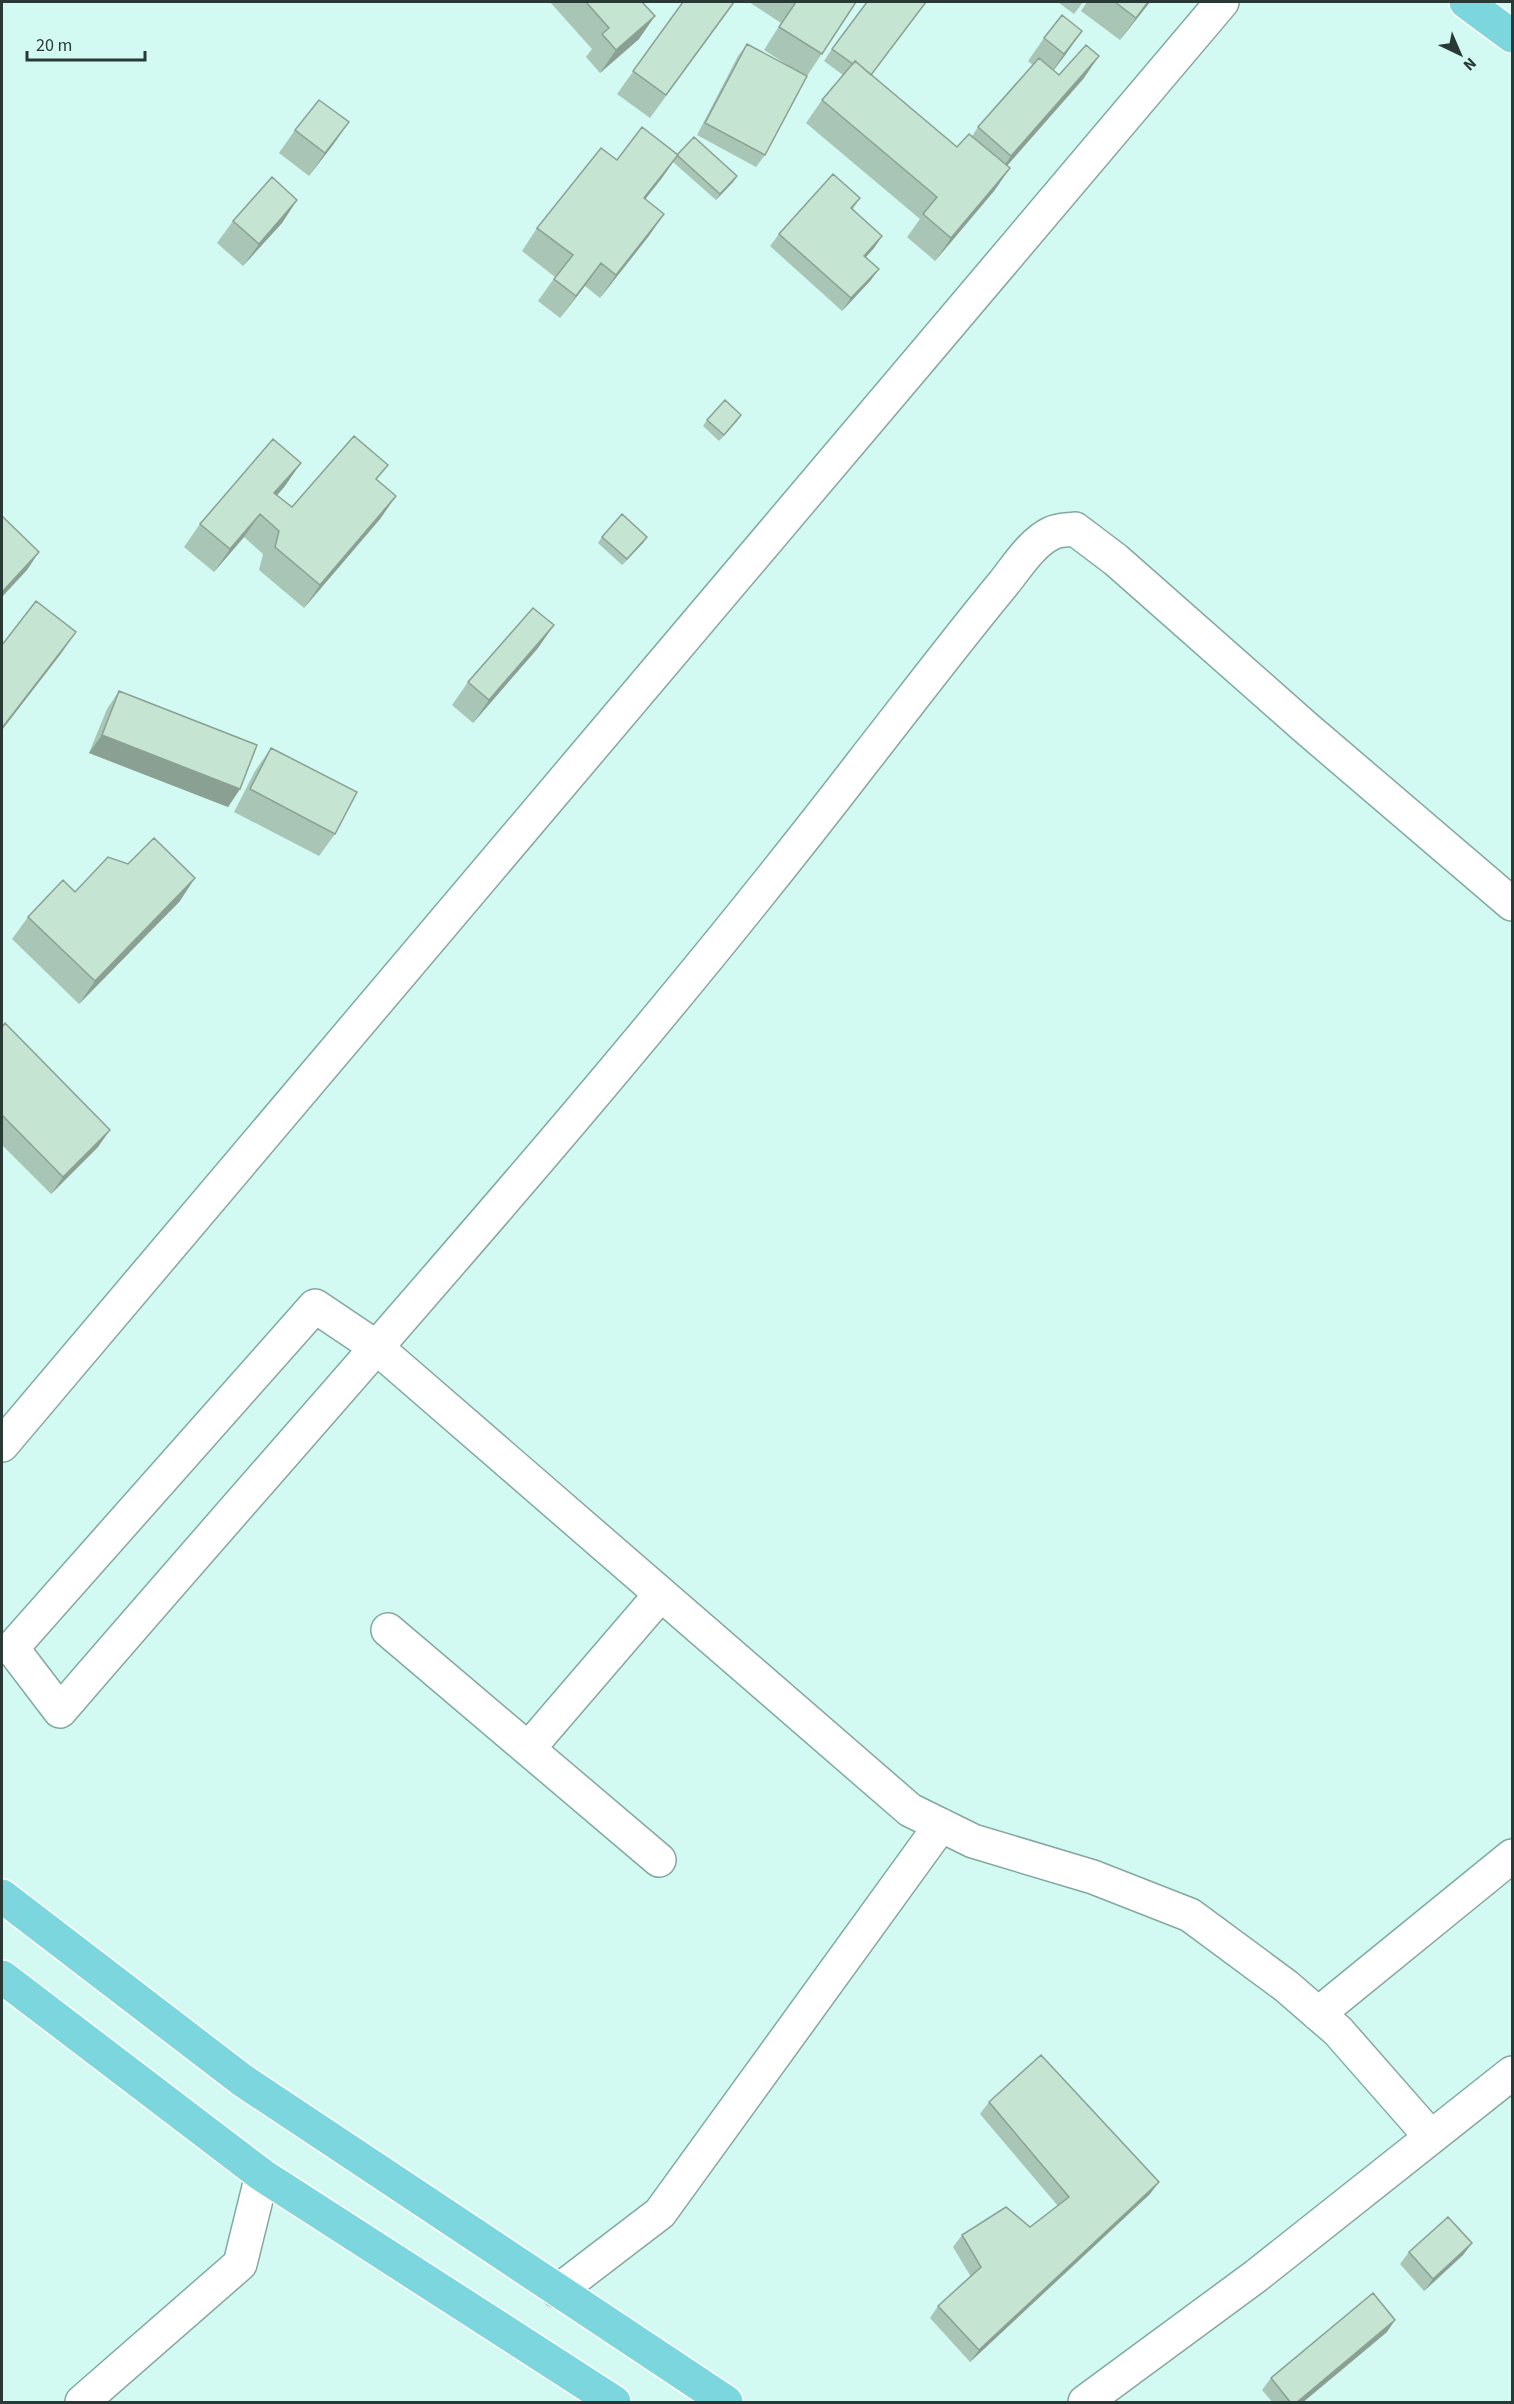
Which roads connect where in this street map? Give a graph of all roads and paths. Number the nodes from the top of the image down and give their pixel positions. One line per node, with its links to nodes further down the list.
1 (1222, 2): 6 (street)
2 (1466, 2): 3 (main road)
3 (1512, 36)
4 (1512, 904): 5 (street)
5 (376, 1347): 5 (street); 7 (street)
6 (2, 1445)
7 (661, 1594): 9 (street); 10 (street)
8 (388, 1630): 9 (street)
9 (528, 1749): 12 (street)
10 (941, 1825): 15 (street); 19 (street)
11 (1512, 1856): 15 (street)
12 (659, 1860)
13 (2, 1896): 19 (main road)
14 (2, 1977): 18 (main road)
15 (1318, 2014): 17 (street)
16 (1512, 2073): 17 (street)
17 (1431, 2137): 23 (street)
18 (262, 2175): 20 (street); 21 (main road)
19 (558, 2291): 22 (main road)
20 (82, 2403)
21 (614, 2403)
22 (726, 2403)
23 (1085, 2403)

